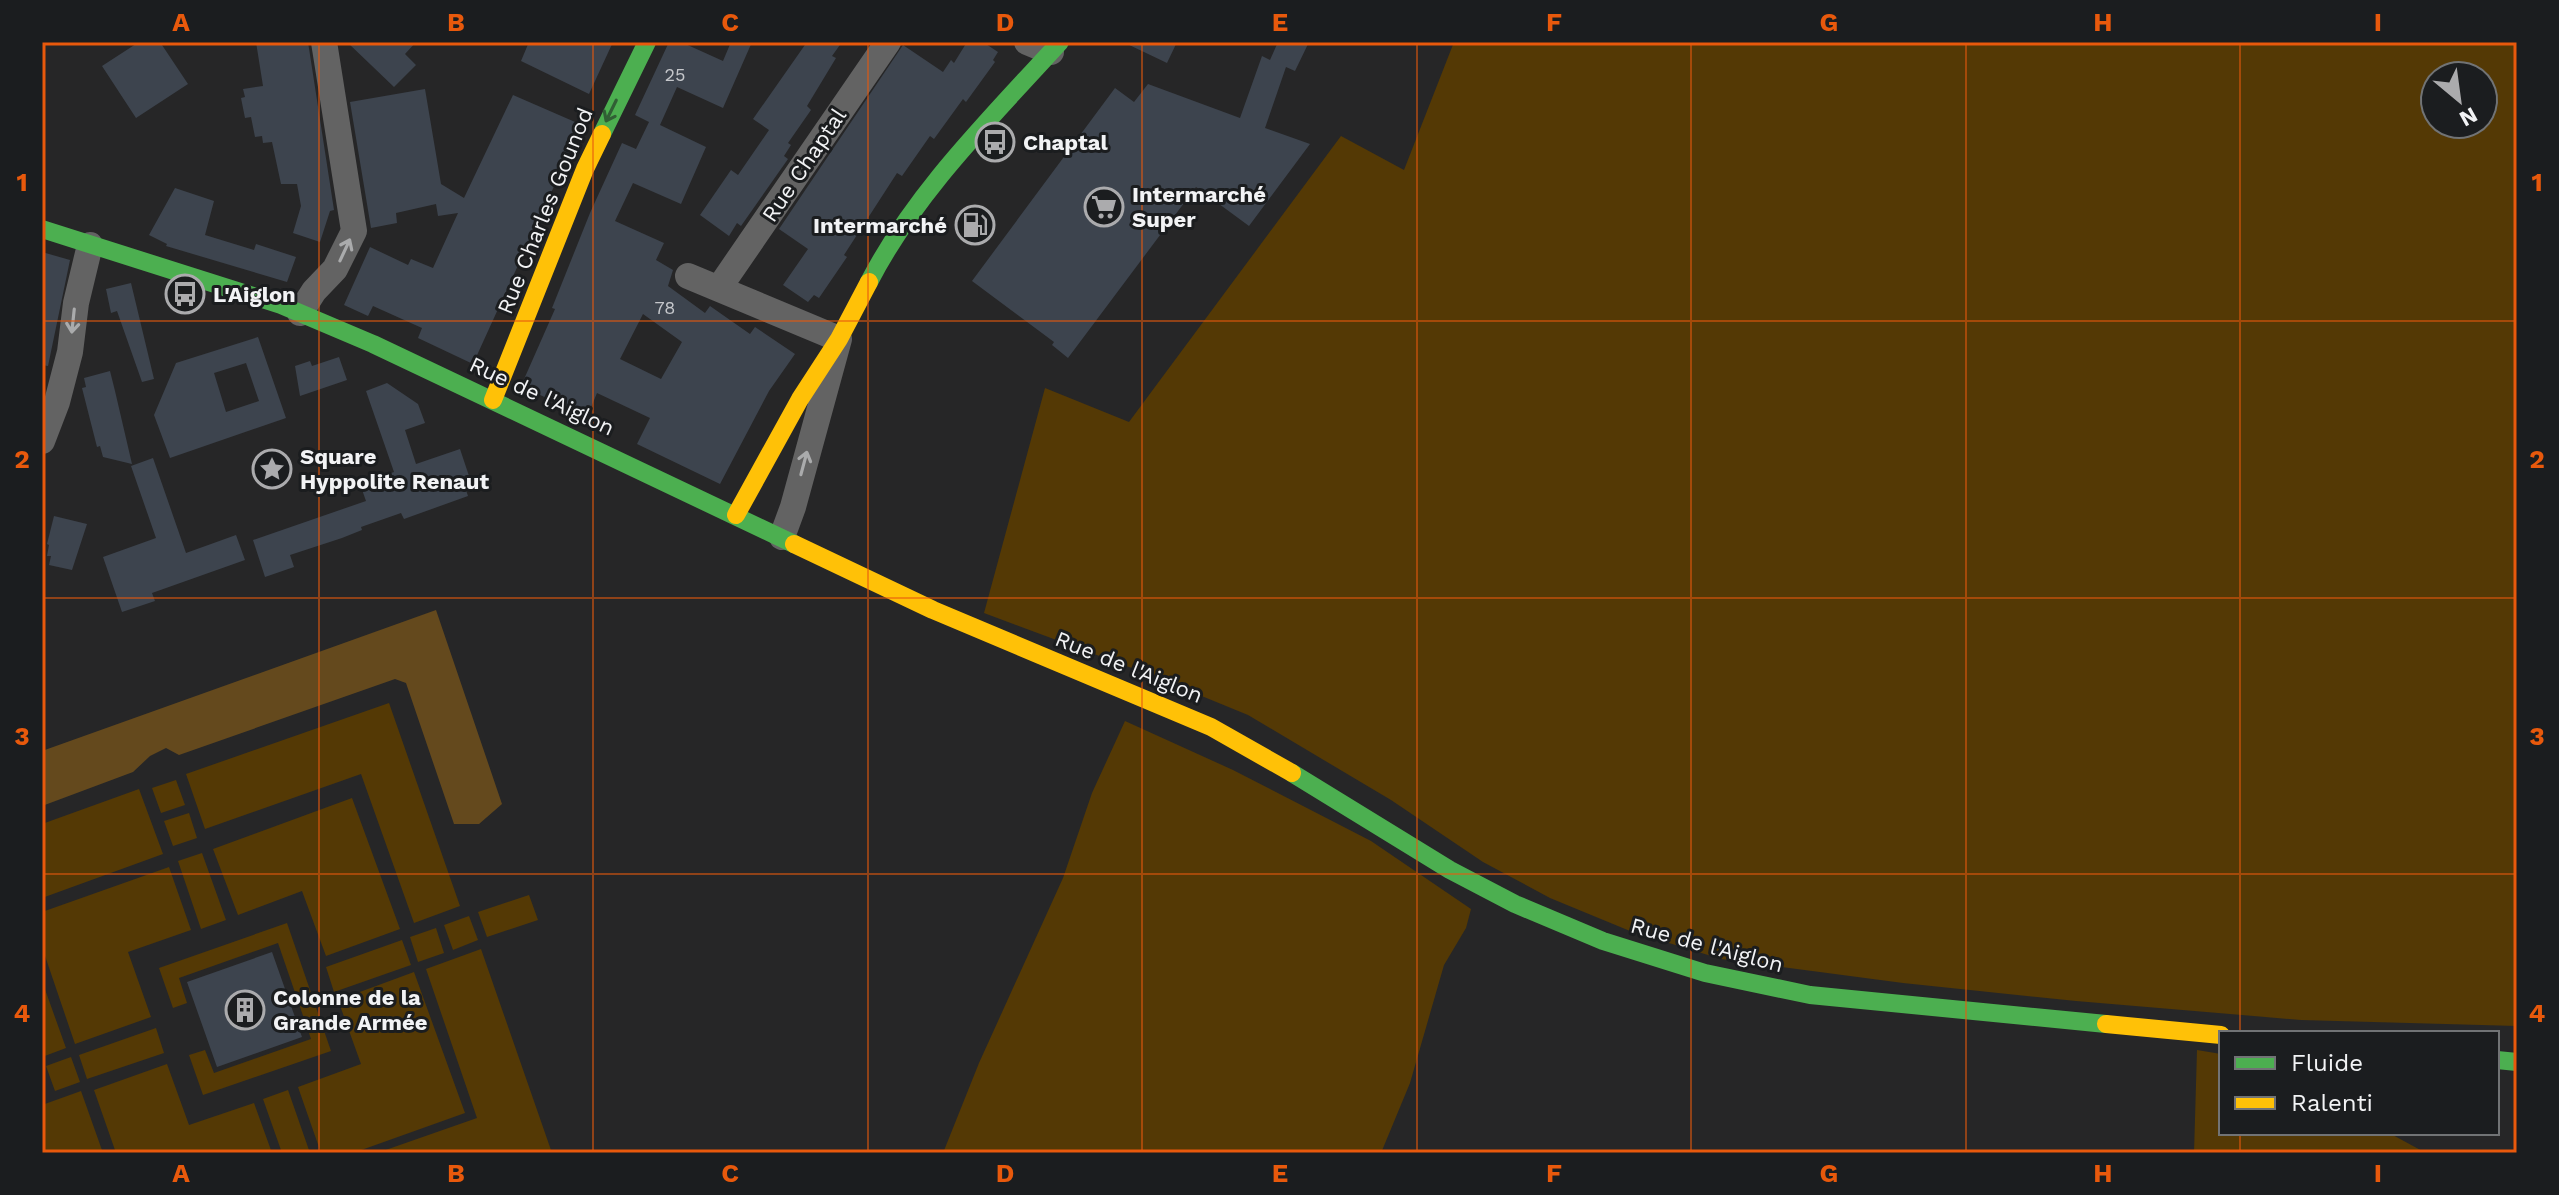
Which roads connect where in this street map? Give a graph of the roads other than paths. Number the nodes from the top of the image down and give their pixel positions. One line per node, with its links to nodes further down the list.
1 (324, 42): 9 (street, one-way to 1)
2 (647, 42): 11 (main road, Rue Charles Gounod, one-way to 11)
3 (888, 42): 8 (street, Rue Chaptal)
4 (1046, 45): 10 (main road)
5 (42, 229): 6 (main road, Rue de l'Aiglon)
6 (90, 245): 9 (main road, Rue de l'Aiglon); 12 (street, one-way to 12)
7 (688, 276): 8 (street)
8 (719, 288): 10 (street)
9 (300, 313): 11 (main road, Rue de l'Aiglon)
10 (839, 339): 13 (main road); 14 (street, one-way to 10)
11 (493, 400): 13 (main road, Rue de l'Aiglon)
12 (42, 441)
13 (736, 515): 14 (main road, Rue de l'Aiglon)
14 (782, 537): 15 (main road, Rue de l'Aiglon)
15 (2219, 1035)

